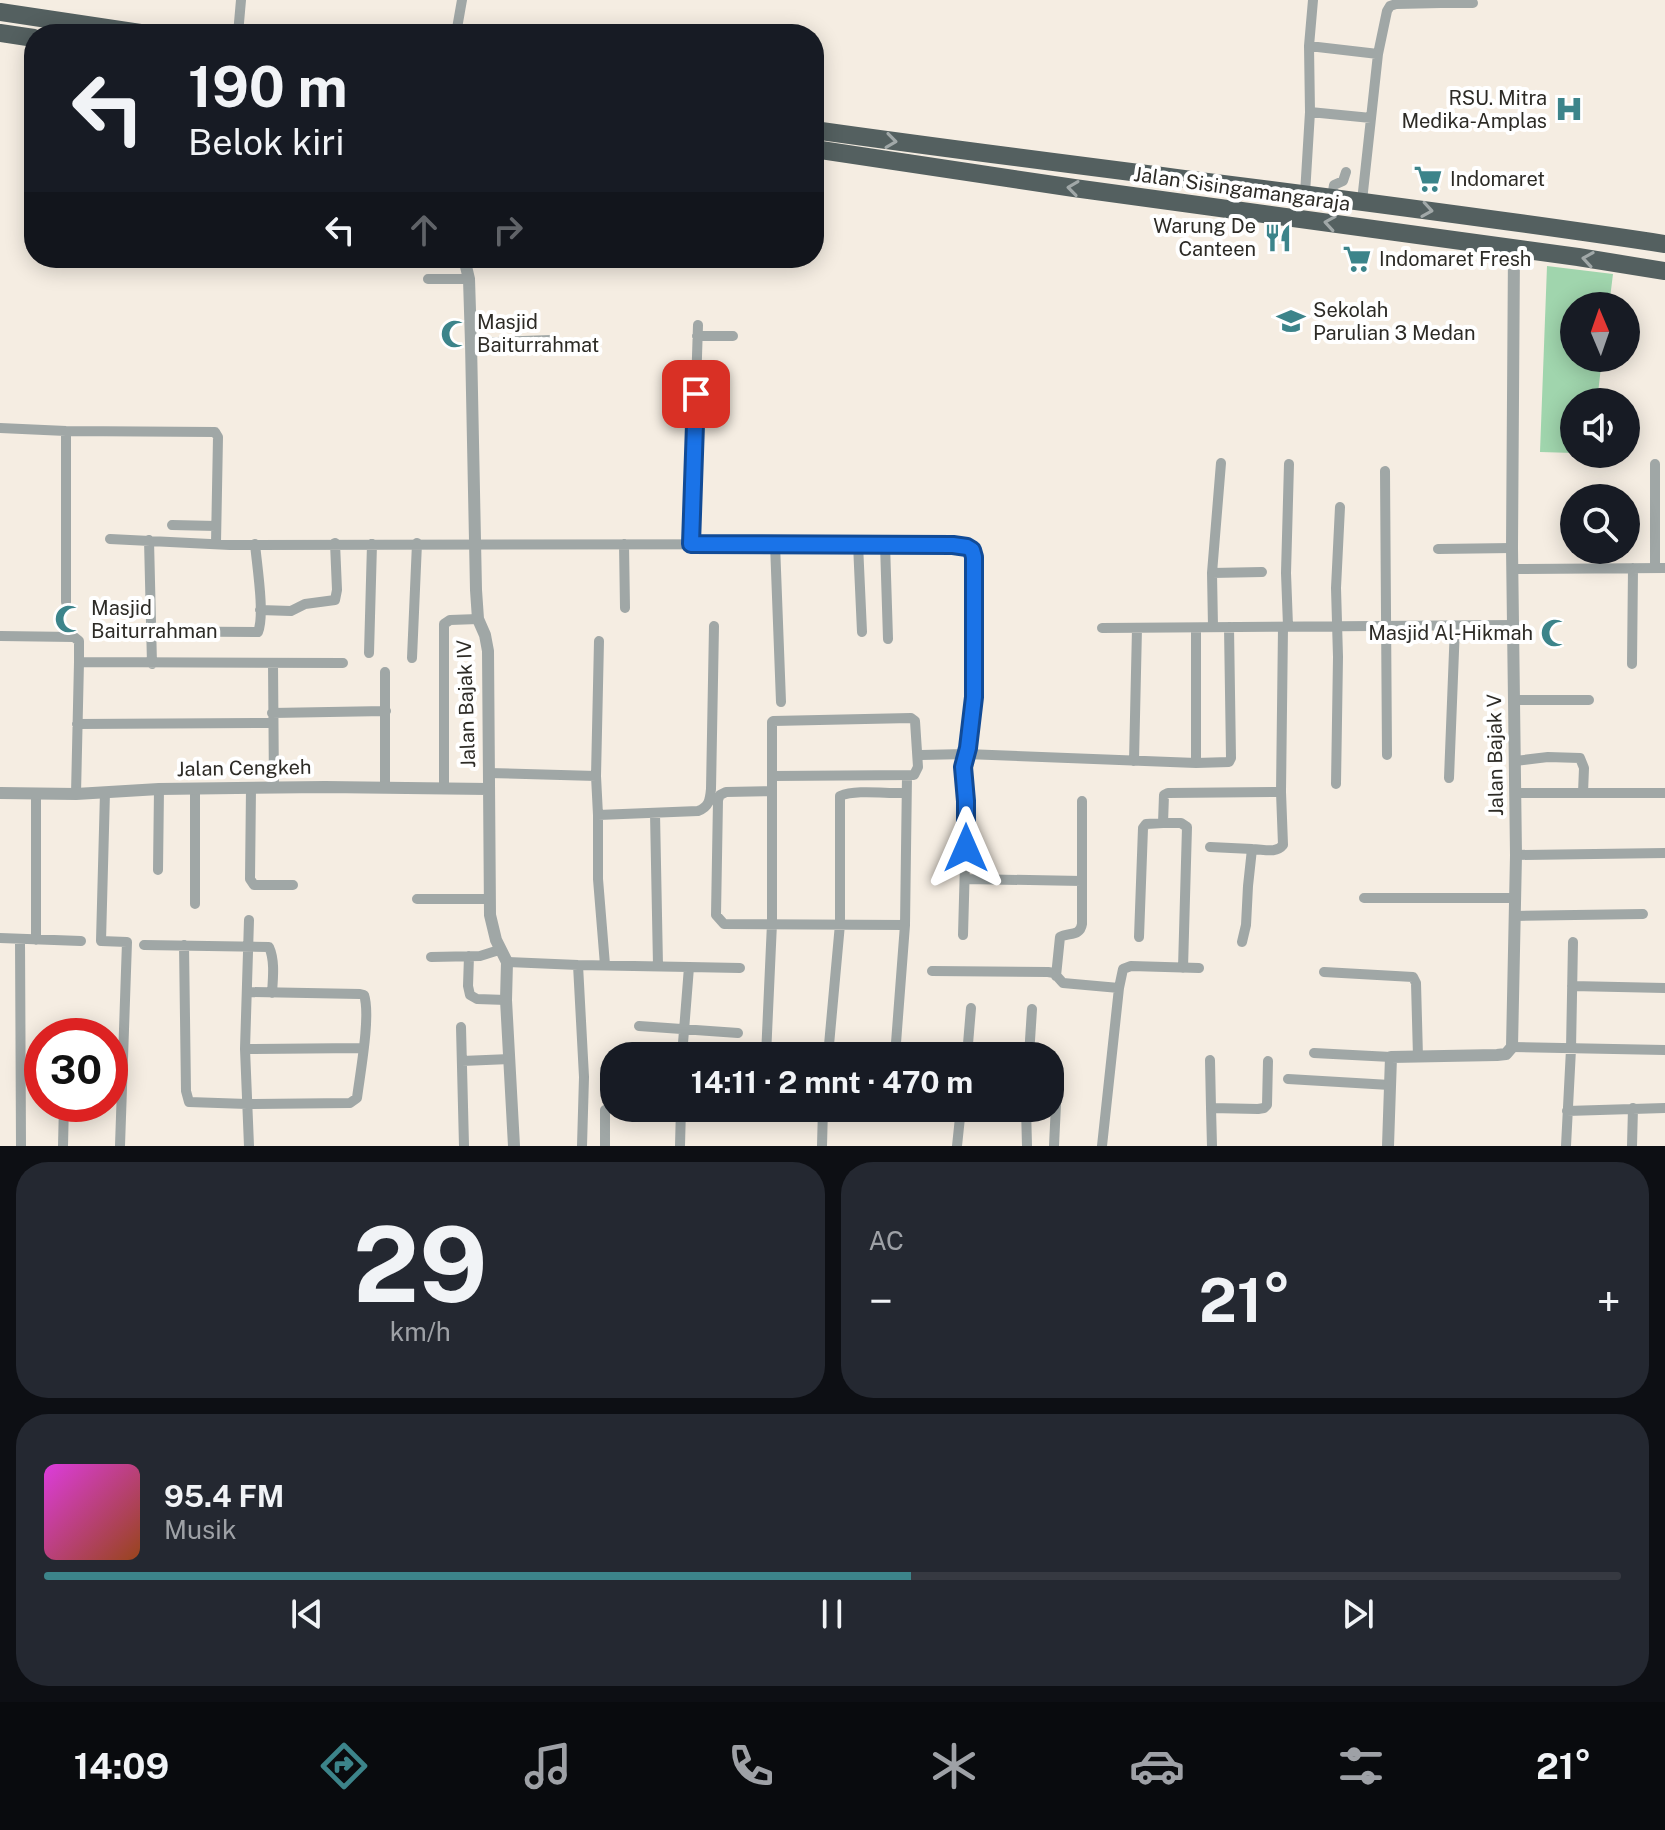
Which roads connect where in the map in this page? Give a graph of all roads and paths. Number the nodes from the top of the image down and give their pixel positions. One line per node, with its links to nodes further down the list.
1 (241, 0): 8 (street)
2 (462, 0): 9 (street)
3 (1313, 0): 12 (street)
4 (1441, 2): 5 (street); 13 (street)
5 (1473, 3)
6 (0, 12): 7 (highway)
7 (80, 24)
8 (239, 24)
9 (458, 24)
10 (0, 33): 11 (highway)
11 (24, 37)
12 (1309, 46): 13 (street); 14 (street)
13 (1378, 54): 15 (street)
14 (1310, 112): 15 (street); 19 (street)
15 (1371, 118): 21 (street)
16 (824, 131): 19 (highway, Jalan Sisingamangaraja, one-way to 19)
17 (824, 151): 23 (highway, Jalan Sisingamangaraja, one-way to 17)
18 (1346, 172): 20 (street)
19 (1305, 194): 20 (highway, Jalan Sisingamangaraja)
20 (1332, 197): 21 (highway, Jalan Sisingamangaraja)
21 (1362, 201): 22 (highway, Jalan Sisingamangaraja, one-way to 22)
22 (1665, 244)
23 (1514, 249): 25 (highway, Jalan Sisingamangaraja, one-way to 23); 53 (street, Jalan Bajak V)
24 (466, 268): 27 (street, Jalan Bajak IV)
25 (1665, 271)
26 (428, 279): 27 (street)
27 (469, 279): 30 (street, Jalan Bajak IV)
28 (733, 336): 49 (street)
29 (551, 340): 30 (street)
30 (471, 343): 45 (street, Jalan Bajak IV)
31 (0, 428): 32 (street)
32 (66, 431): 39 (street); 60 (street)
33 (1221, 463): 59 (street)
34 (1289, 464): 71 (street)
35 (1655, 464): 56 (street)
36 (1385, 471): 67 (street)
37 (1340, 507): 66 (street)
38 (172, 525): 39 (street)
39 (216, 526): 42 (street)
40 (110, 539): 41 (street)
41 (149, 540): 42 (street); 76 (street)
42 (216, 543): 46 (street)
43 (335, 543): 46 (street); 47 (street); 62 (street)
44 (417, 543): 45 (street); 47 (street); 82 (street)
45 (475, 543): 48 (street); 63 (street, Jalan Bajak IV)
46 (255, 544): 62 (street)
47 (372, 544): 81 (street)
48 (624, 544): 49 (street); 61 (street)
49 (691, 544): 50 (street)
50 (775, 544): 51 (street); 91 (street)
51 (858, 544): 52 (street); 77 (street)
52 (885, 544): 79 (street); 95 (street)
53 (1512, 548): 54 (street); 57 (street, Jalan Bajak V)
54 (1438, 549)
55 (1633, 568): 56 (street); 57 (street); 87 (street)
56 (1660, 568)
57 (1513, 569): 64 (street, Jalan Bajak V)
58 (1262, 572): 59 (street)
59 (1212, 573): 69 (street)
60 (66, 602)
61 (625, 608)
62 (260, 610): 76 (street)
63 (478, 619): 101 (street, Jalan Bajak IV); 112 (street)
64 (1514, 625): 68 (street); 89 (street, Jalan Bajak V)
65 (714, 626): 125 (street)
66 (1337, 626): 67 (street); 71 (street); 106 (street)
67 (1386, 626): 68 (street); 97 (street)
68 (1455, 626): 105 (street)
69 (1213, 627): 70 (street); 74 (street)
70 (1229, 627): 71 (street); 100 (street)
71 (1286, 627): 116 (street)
72 (1102, 628): 73 (street)
73 (1137, 628): 74 (street); 98 (street)
74 (1196, 628): 100 (street)
75 (99, 631): 76 (street)
76 (152, 632): 86 (street)
77 (862, 632)
78 (0, 636): 83 (street)
79 (888, 639)
80 (599, 641): 102 (street)
81 (369, 653)
82 (412, 658)
83 (79, 662): 86 (street); 94 (street)
84 (273, 663): 85 (street); 86 (street); 93 (street)
85 (343, 663)
86 (152, 664)
87 (1632, 664)
88 (385, 672): 92 (street)
89 (1514, 700): 90 (street); 99 (street, Jalan Bajak V)
90 (1589, 700)
91 (781, 702)
92 (386, 711): 93 (street); 107 (street)
93 (272, 718): 94 (street); 109 (street)
94 (77, 724): 123 (street)
95 (966, 754): 96 (street); 98 (street); 133 (street)
96 (921, 755)
97 (1387, 755)
98 (1134, 761): 100 (street)
99 (1515, 761): 119 (street, Jalan Bajak V); 120 (street)
100 (1196, 763)
101 (488, 773): 102 (street); 113 (street, Jalan Bajak IV)
102 (596, 776): 126 (street)
103 (772, 776): 104 (street); 104 (street); 114 (street)
104 (907, 776): 118 (street)
105 (1449, 778)
106 (1336, 784)
107 (385, 787): 109 (street, Jalan Cengkeh); 112 (street, Jalan Cengkeh)
108 (251, 788): 109 (street, Jalan Cengkeh); 111 (street, Jalan Cengkeh); 135 (street)
109 (274, 788)
110 (159, 789): 111 (street, Jalan Cengkeh); 115 (street, Jalan Cengkeh); 132 (street)
111 (195, 789): 140 (street)
112 (444, 789): 113 (street, Jalan Cengkeh)
113 (488, 789): 139 (street, Jalan Bajak IV)
114 (772, 791): 144 (street); 144 (street)
115 (105, 792): 123 (street, Jalan Cengkeh); 218 (street)
116 (1281, 792): 127 (street); 129 (street)
117 (0, 793): 122 (street, Jalan Cengkeh)
118 (906, 793): 145 (street); 146 (street)
119 (1515, 793): 120 (street); 131 (street, Jalan Bajak V)
120 (1583, 793): 121 (street)
121 (1665, 793)
122 (36, 794): 123 (street, Jalan Cengkeh); 151 (street)
123 (76, 794)
124 (1082, 801): 134 (street)
125 (655, 813): 126 (street); 164 (street)
126 (598, 815): 163 (street)
127 (1163, 823): 148 (street); 167 (street)
128 (1210, 847): 129 (street)
129 (1252, 849): 153 (street)
130 (1665, 853): 131 (street)
131 (1516, 855): 137 (street, Jalan Bajak V)
132 (158, 870)
133 (966, 879): 134 (street); 147 (street)
134 (1082, 881): 171 (street)
135 (293, 885)
136 (1364, 898): 137 (street)
137 (1516, 898): 142 (street, Jalan Bajak V)
138 (417, 899): 139 (street)
139 (489, 899): 158 (street, Jalan Bajak IV)
140 (195, 904)
141 (1643, 914): 142 (street)
142 (1515, 916): 190 (street, Jalan Bajak V)
143 (249, 920): 157 (street)
144 (772, 923): 145 (street); 185 (street)
145 (840, 924): 146 (street); 186 (street)
146 (905, 925): 187 (street)
147 (963, 935)
148 (1139, 937)
149 (0, 938): 150 (street)
150 (20, 939): 151 (street); 216 (street)
151 (36, 940): 152 (street)
152 (81, 941)
153 (1242, 942)
154 (1573, 942): 172 (street)
155 (144, 945): 156 (street)
156 (184, 945): 157 (street); 204 (street)
157 (248, 947): 175 (street); 176 (street)
158 (499, 950): 159 (street); 161 (street, Jalan Bajak IV)
159 (469, 956): 160 (street); 177 (street)
160 (431, 957)
161 (507, 962): 162 (street); 177 (street)
162 (578, 965): 163 (street); 222 (street)
163 (605, 965): 164 (street)
164 (658, 966): 165 (street)
165 (689, 967): 166 (street); 182 (street)
166 (740, 968)
167 (1183, 968): 168 (street); 173 (street)
168 (1199, 968)
169 (932, 971): 171 (street)
170 (1324, 972): 197 (street)
171 (1056, 976): 173 (street)
172 (1572, 986): 174 (street); 193 (street)
173 (1119, 988): 229 (street)
174 (1665, 988)
175 (247, 992): 176 (street); 192 (street)
176 (272, 993): 191 (street)
177 (506, 1000): 198 (street)
178 (971, 1008): 188 (street)
179 (1032, 1009): 189 (street)
180 (639, 1026): 182 (street)
181 (461, 1027): 200 (street)
182 (683, 1029): 183 (street); 184 (street)
183 (738, 1033)
184 (683, 1042)
185 (767, 1042)
186 (829, 1042)
187 (896, 1042)
188 (968, 1042)
189 (1030, 1042)
190 (1512, 1047): 193 (street); 197 (street)
191 (362, 1048): 192 (street); 204 (street)
192 (245, 1049): 204 (street)
193 (1571, 1049): 194 (street); 208 (street)
194 (1665, 1050)
195 (1314, 1053): 196 (street)
196 (1391, 1057): 197 (street); 203 (street)
197 (1418, 1057)
198 (510, 1059): 200 (street); 221 (street)
199 (1210, 1060): 205 (street)
200 (462, 1061): 220 (street)
201 (1268, 1061): 205 (street)
202 (1288, 1079): 203 (street)
203 (1390, 1085): 231 (street)
204 (247, 1104): 219 (street)
205 (1211, 1108): 230 (street)
206 (1633, 1108): 207 (street); 208 (street); 233 (street)
207 (1665, 1108)
208 (1567, 1111): 232 (street)
209 (64, 1122): 217 (street)
210 (605, 1122): 223 (street)
211 (681, 1122): 224 (street)
212 (823, 1122): 225 (street)
213 (960, 1122): 226 (street)
214 (1026, 1122): 227 (street)
215 (1055, 1122): 228 (street)
216 (21, 1146)
217 (63, 1146)
218 (120, 1146)
219 (249, 1146)
220 (464, 1146)
221 (514, 1146)
222 (582, 1146)
223 (605, 1146)
224 (680, 1146)
225 (822, 1146)
226 (957, 1146)
227 (1027, 1146)
228 (1054, 1146)
229 (1102, 1146)
230 (1212, 1146)
231 (1388, 1146)
232 (1566, 1146)
233 (1632, 1146)

